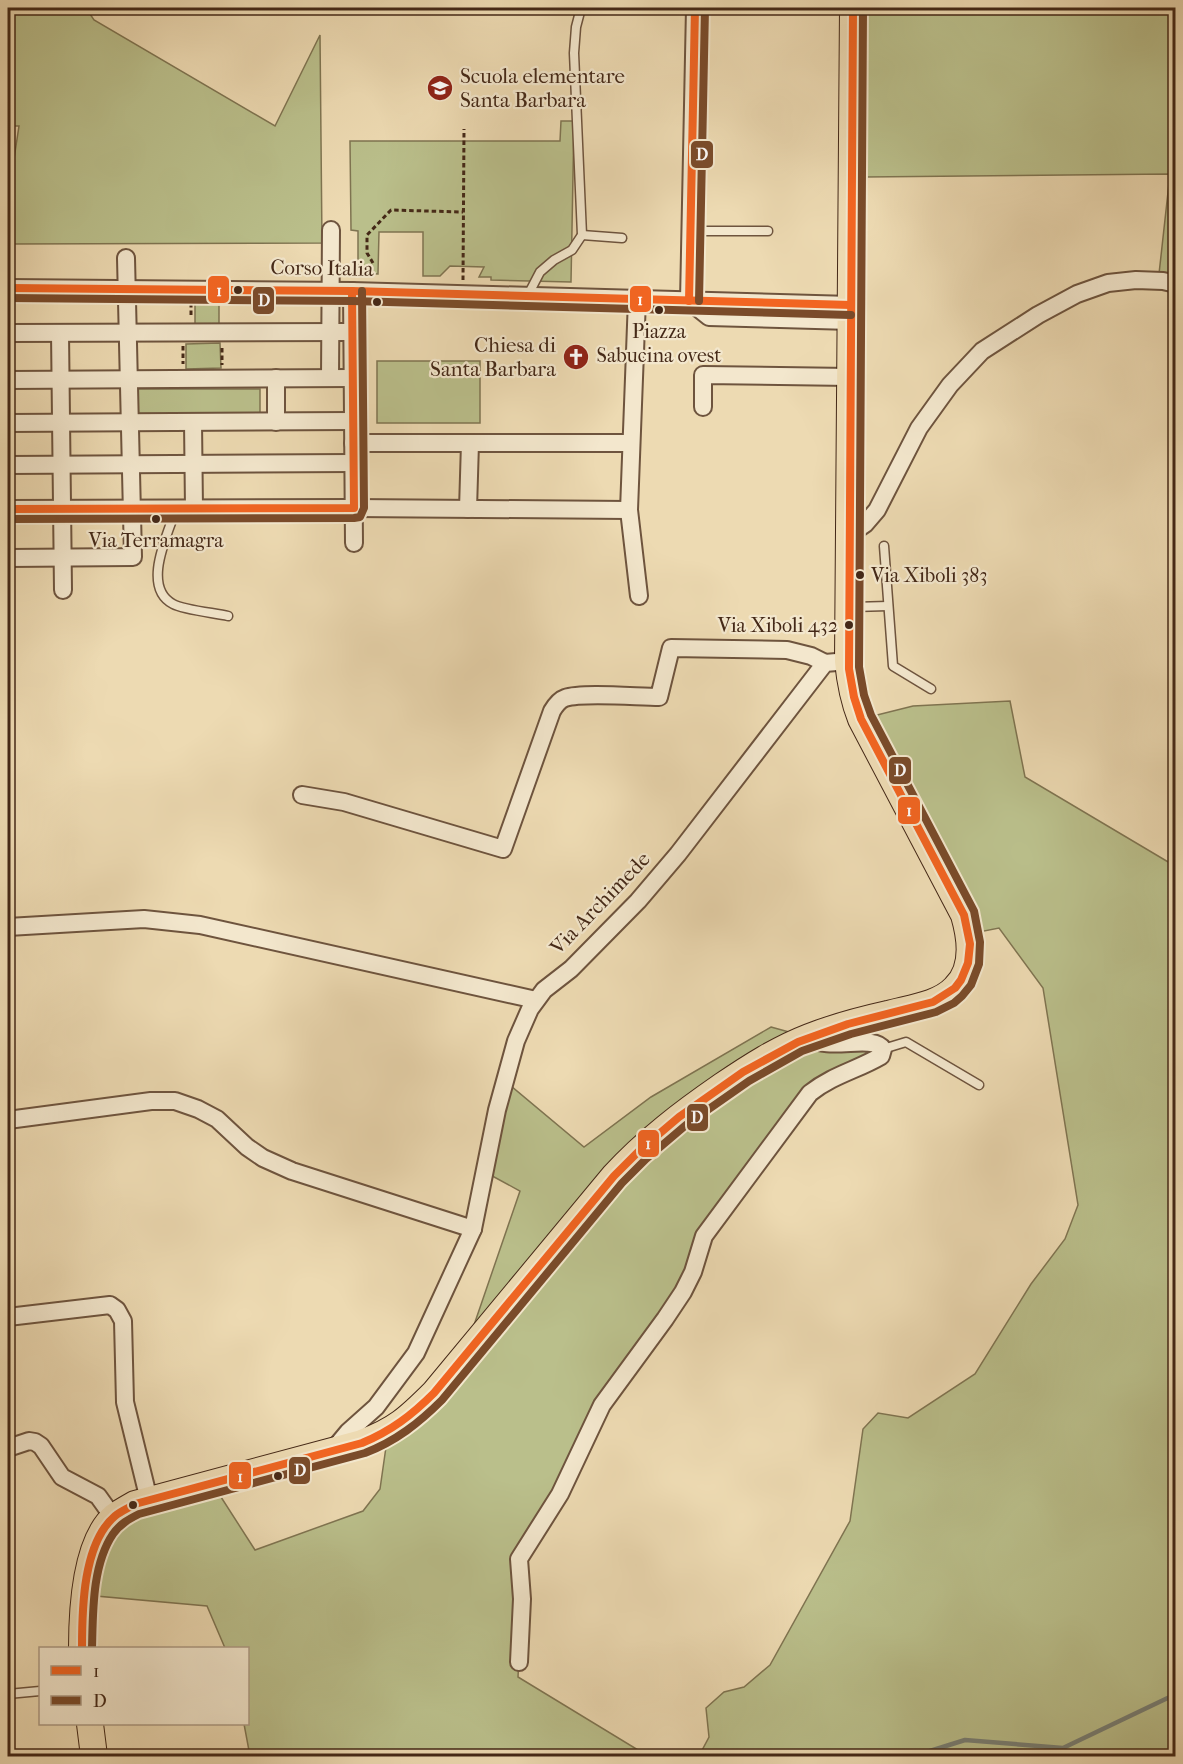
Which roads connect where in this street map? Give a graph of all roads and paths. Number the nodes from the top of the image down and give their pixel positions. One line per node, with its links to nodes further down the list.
1 (581, 8): 9 (lane)
2 (695, 8): 6 (street)
3 (853, 8): 23 (main road)
4 (464, 129): 5 (path)
5 (463, 212): 12 (path); 19 (path)
6 (691, 225): 8 (lane); 22 (street)
7 (331, 230): 17 (street)
8 (768, 231)
9 (582, 235): 10 (lane); 20 (lane)
10 (622, 238)
11 (126, 258): 15 (street)
12 (372, 263)
13 (1176, 284): 61 (street)
14 (8, 288): 15 (street, Corso Italia)
15 (126, 289): 16 (street, Corso Italia); 29 (street)
16 (191, 290): 17 (street, Corso Italia); 24 (path)
17 (331, 291): 18 (street, Corso Italia); 25 (street)
18 (352, 291): 19 (street, Corso Italia); 26 (street)
19 (462, 294): 20 (street, Corso Italia)
20 (528, 295): 21 (street, Corso Italia)
21 (637, 299): 22 (street, Corso Italia); 47 (street)
22 (689, 301): 23 (street, Corso Italia)
23 (851, 313): 30 (main road)
24 (187, 332): 25 (street); 29 (street); 36 (path)
25 (330, 332): 26 (street); 32 (street)
26 (351, 332): 33 (street)
27 (8, 333): 28 (street)
28 (60, 333): 29 (street); 34 (street)
29 (127, 333): 35 (street)
30 (850, 377): 38 (street); 61 (main road)
31 (276, 378): 32 (street); 36 (street); 41 (street)
32 (330, 378): 33 (street)
33 (352, 378): 39 (street)
34 (60, 379): 35 (street); 37 (street); 43 (street)
35 (128, 379): 36 (street); 44 (street)
36 (183, 379)
37 (8, 380)
38 (703, 407)
39 (352, 421): 41 (street); 45 (street)
40 (193, 422): 41 (street); 44 (street); 49 (street)
41 (276, 422)
42 (8, 423): 43 (street)
43 (61, 423): 44 (street); 51 (street)
44 (130, 423): 52 (street)
45 (353, 443): 46 (street); 48 (street)
46 (470, 443): 47 (street); 58 (street)
47 (630, 443): 60 (street)
48 (353, 463): 49 (street); 53 (street)
49 (193, 464): 52 (street); 57 (street)
50 (8, 465): 51 (street)
51 (62, 465): 52 (street); 59 (street)
52 (130, 465): 55 (street)
53 (354, 508): 57 (street); 58 (street); 62 (street)
54 (8, 509): 59 (street)
55 (132, 509): 56 (street); 59 (street); 65 (street)
56 (176, 509): 57 (street); 70 (lane)
57 (194, 509)
58 (468, 509): 60 (street)
59 (62, 510): 65 (street)
60 (629, 510): 67 (street)
61 (849, 535): 69 (main road)
62 (354, 543)
63 (884, 546): 68 (lane)
64 (8, 558): 65 (street)
65 (63, 558): 66 (street)
66 (63, 590)
67 (639, 596)
68 (888, 606): 69 (lane); 72 (lane)
69 (849, 607): 71 (main road)
70 (228, 616)
71 (837, 662): 73 (street); 75 (street, Via Archimede); 76 (main road)
72 (932, 688)
73 (302, 795)
74 (8, 927): 75 (street)
75 (536, 1000): 80 (street, Via Archimede)
76 (807, 1038): 77 (street); 83 (main road)
77 (883, 1049): 78 (lane); 87 (street)
78 (979, 1085)
79 (8, 1120): 80 (street)
80 (473, 1229): 83 (street, Via Archimede)
81 (8, 1317): 84 (street)
82 (8, 1448): 85 (street)
83 (332, 1451): 84 (main road)
84 (149, 1500): 85 (main road)
85 (113, 1517): 86 (main road)
86 (82, 1647)
87 (519, 1662)
88 (39, 1691): 89 (lane)
89 (8, 1694)
90 (90, 1725): 91 (main road)
91 (94, 1756)

